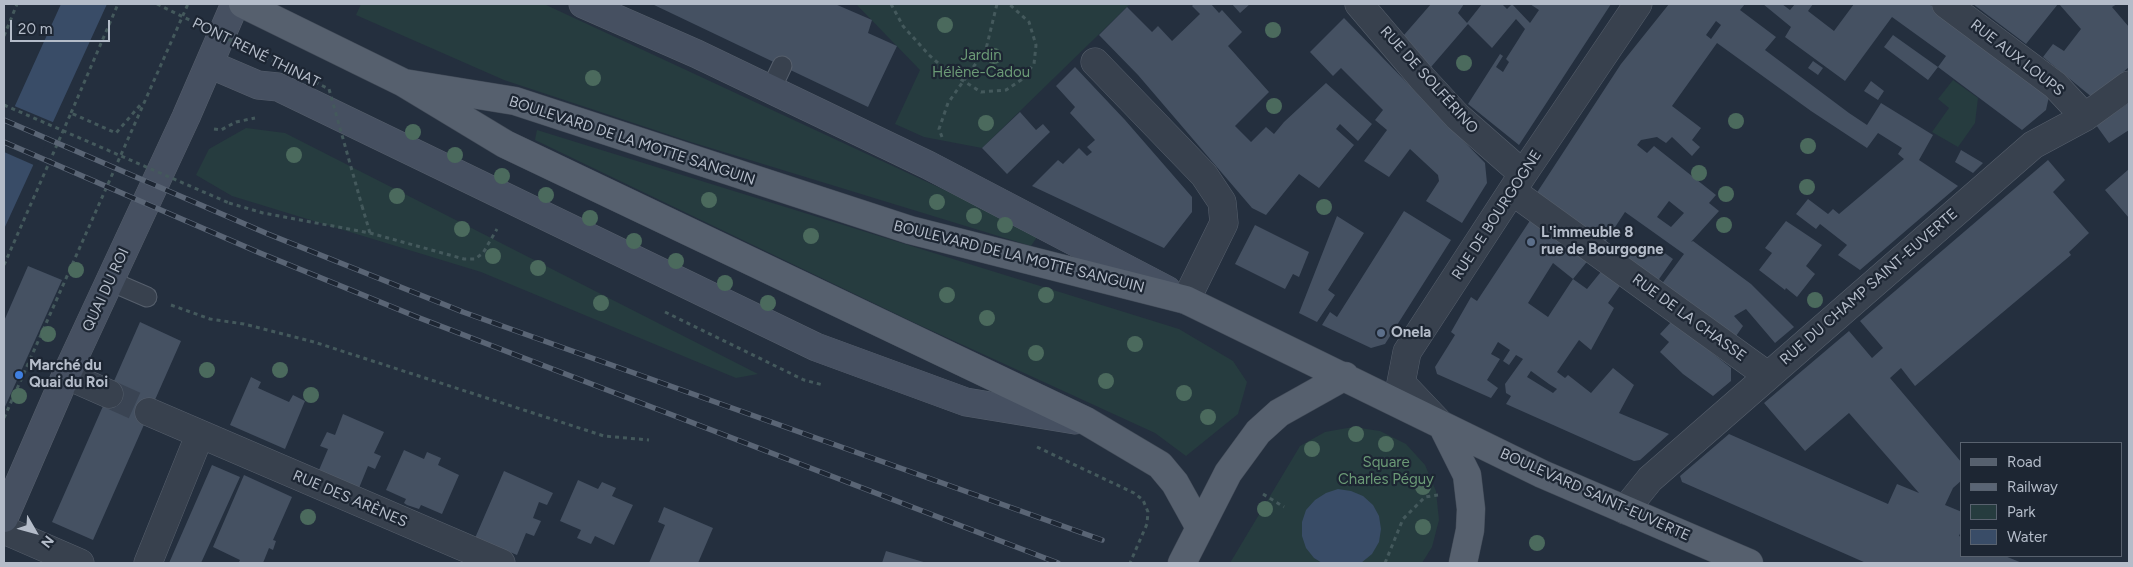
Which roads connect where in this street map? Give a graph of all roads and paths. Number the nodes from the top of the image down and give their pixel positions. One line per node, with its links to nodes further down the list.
1 (17, 4): 14 (path)
2 (118, 4): 22 (path)
3 (156, 4): 31 (path, PONT RENÉ THINAT, bridge)
4 (188, 4): 20 (path)
5 (236, 4): 16 (street, QUAI DU ROI)
6 (243, 4): 18 (main road)
7 (583, 4): 35 (street, BOULEVARD DE LA MOTTE SANGUIN)
8 (891, 4): 17 (path)
9 (997, 4): 17 (path)
10 (1009, 4): 17 (path)
11 (1638, 4): 29 (street, RUE DE BOURGOGNE)
12 (1946, 4): 23 (street, RUE AUX LOUPS)
13 (1373, 9): 29 (street, RUE DE SOLFÉRINO)
14 (4, 36)
15 (1095, 62): 35 (street)
16 (209, 64): 33 (street, QUAI DU ROI); 42 (street)
17 (962, 81): 26 (path)
18 (404, 83): 35 (main road, BOULEVARD DE LA MOTTE SANGUIN); 42 (main road)
19 (2129, 85): 23 (street, RUE DU CHAMP SAINT-EUVERTE)
20 (145, 99): 22 (path); 41 (path)
21 (4, 105): 31 (path, bridge)
22 (71, 113): 32 (path)
23 (2084, 117): 37 (street, RUE DU CHAMP SAINT-EUVERTE)
24 (263, 118): 25 (path)
25 (211, 128)
26 (944, 141)
27 (339, 149): 28 (path)
28 (356, 158)
29 (1518, 182): 37 (street, RUE DE LA CHASSE); 43 (street, RUE DE BOURGOGNE)
30 (488, 224): 31 (path)
31 (370, 233)
32 (4, 265)
33 (110, 281): 34 (lane); 36 (street, QUAI DU ROI)
34 (147, 297): 45 (path)
35 (1186, 300): 38 (main road, BOULEVARD DE LA MOTTE SANGUIN)
36 (66, 375): 39 (street); 50 (street, QUAI DU ROI)
37 (1767, 375): 49 (street, RUE DU CHAMP SAINT-EUVERTE)
38 (1346, 376): 43 (main road); 51 (main road)
39 (109, 394)
40 (149, 412): 44 (street, RUE DES ARÈNES)
41 (4, 418)
42 (1086, 421): 51 (main road)
43 (1442, 425): 49 (main road, BOULEVARD SAINT-EUVERTE); 58 (main road)
44 (200, 434): 54 (street); 55 (street, RUE DES ARÈNES)
45 (649, 440)
46 (1263, 494): 48 (path)
47 (1438, 495): 57 (path)
48 (1284, 507)
49 (1625, 510): 59 (main road, BOULEVARD SAINT-EUVERTE)
50 (4, 518)
51 (1200, 528): 56 (main road)
52 (4, 530): 53 (street)
53 (80, 563)
54 (148, 563)
55 (501, 563)
56 (1182, 563)
57 (1385, 563)
58 (1463, 563)
59 (1749, 563)

